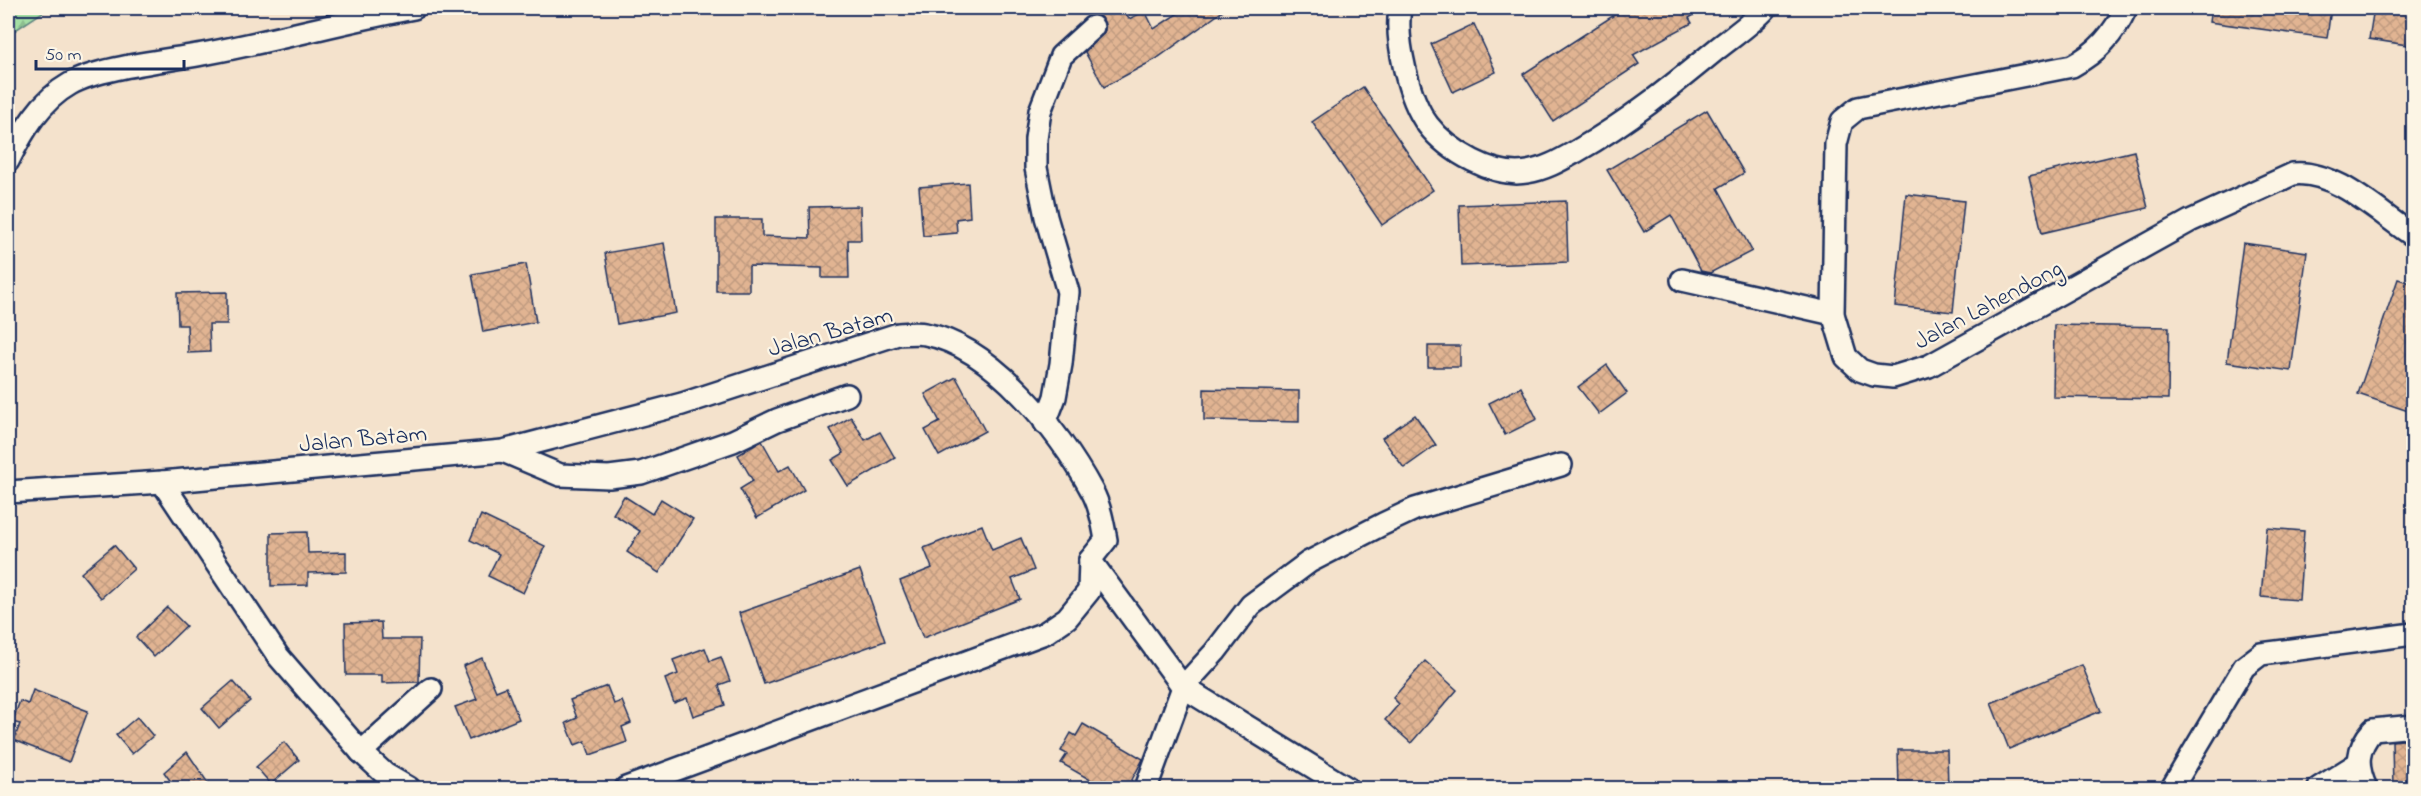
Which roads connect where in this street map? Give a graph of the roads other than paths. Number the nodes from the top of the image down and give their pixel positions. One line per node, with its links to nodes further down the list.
1 (414, 8): 6 (street)
2 (1400, 8): 3 (street)
3 (1766, 8)
4 (2126, 8): 9 (street, Jalan Lahendong)
5 (1093, 27): 11 (street)
6 (8, 160)
7 (2414, 236): 9 (street, Jalan Lahendong)
8 (1682, 280): 9 (street)
9 (1833, 314)
10 (847, 394): 12 (street)
11 (1045, 423): 12 (street, Jalan Batam); 16 (street, Jalan Batam)
12 (503, 452): 14 (street, Jalan Batam)
13 (1561, 465): 18 (street)
14 (162, 482): 15 (street, Jalan Batam); 21 (street)
15 (8, 492)
16 (1090, 560): 18 (street); 24 (street)
17 (2413, 634): 27 (street)
18 (1183, 687): 25 (street); 26 (street)
19 (431, 689): 21 (street)
20 (2414, 726): 22 (street)
21 (361, 753): 23 (street)
22 (2357, 764): 28 (street); 29 (street)
23 (409, 789)
24 (626, 789)
25 (1146, 789)
26 (1347, 789)
27 (2172, 789)
28 (2319, 789)
29 (2366, 789)

